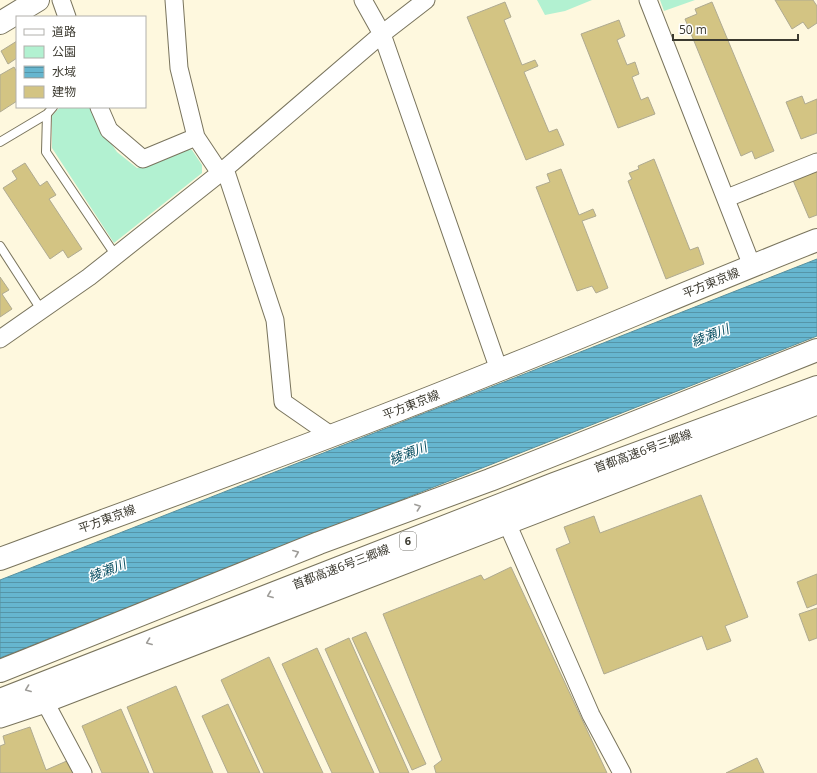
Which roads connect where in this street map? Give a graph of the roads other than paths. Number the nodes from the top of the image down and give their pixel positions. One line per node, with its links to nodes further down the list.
1 (38, 0): 8 (main road)
2 (61, 0): 7 (street)
3 (174, 0): 13 (street)
4 (363, 0): 9 (street)
5 (426, 0): 9 (street)
6 (648, 0): 17 (street)
7 (67, 16)
8 (0, 22)
9 (382, 34): 16 (street); 26 (street)
10 (52, 108): 12 (lane)
11 (99, 108): 13 (street)
12 (47, 114): 14 (lane); 20 (lane)
13 (196, 137): 16 (street)
14 (0, 142)
15 (817, 162): 17 (street)
16 (222, 171): 20 (street); 29 (street)
17 (727, 198): 21 (street)
18 (817, 240): 21 (main road, 平方東京線)
19 (0, 246): 22 (lane)
20 (116, 256): 22 (street)
21 (752, 266): 26 (main road, 平方東京線)
22 (42, 311): 23 (street)
23 (0, 339)
24 (817, 350): 30 (main road)
25 (817, 365): 30 (main road)
26 (499, 370): 29 (main road, 平方東京線)
27 (817, 386): 33 (main road, 首都高速6号三郷線 / 6); 34 (main road, 首都高速6号三郷線 / 6, one-way to 34)
28 (817, 404): 31 (street)
29 (332, 436): 32 (main road, 平方東京線)
30 (490, 480): 33 (main road, one-way to 30)
31 (507, 523): 35 (street); 38 (street)
32 (0, 559)
33 (0, 673)
34 (0, 700)
35 (45, 702): 36 (street); 37 (street)
36 (0, 717)
37 (83, 773)
38 (622, 773)

